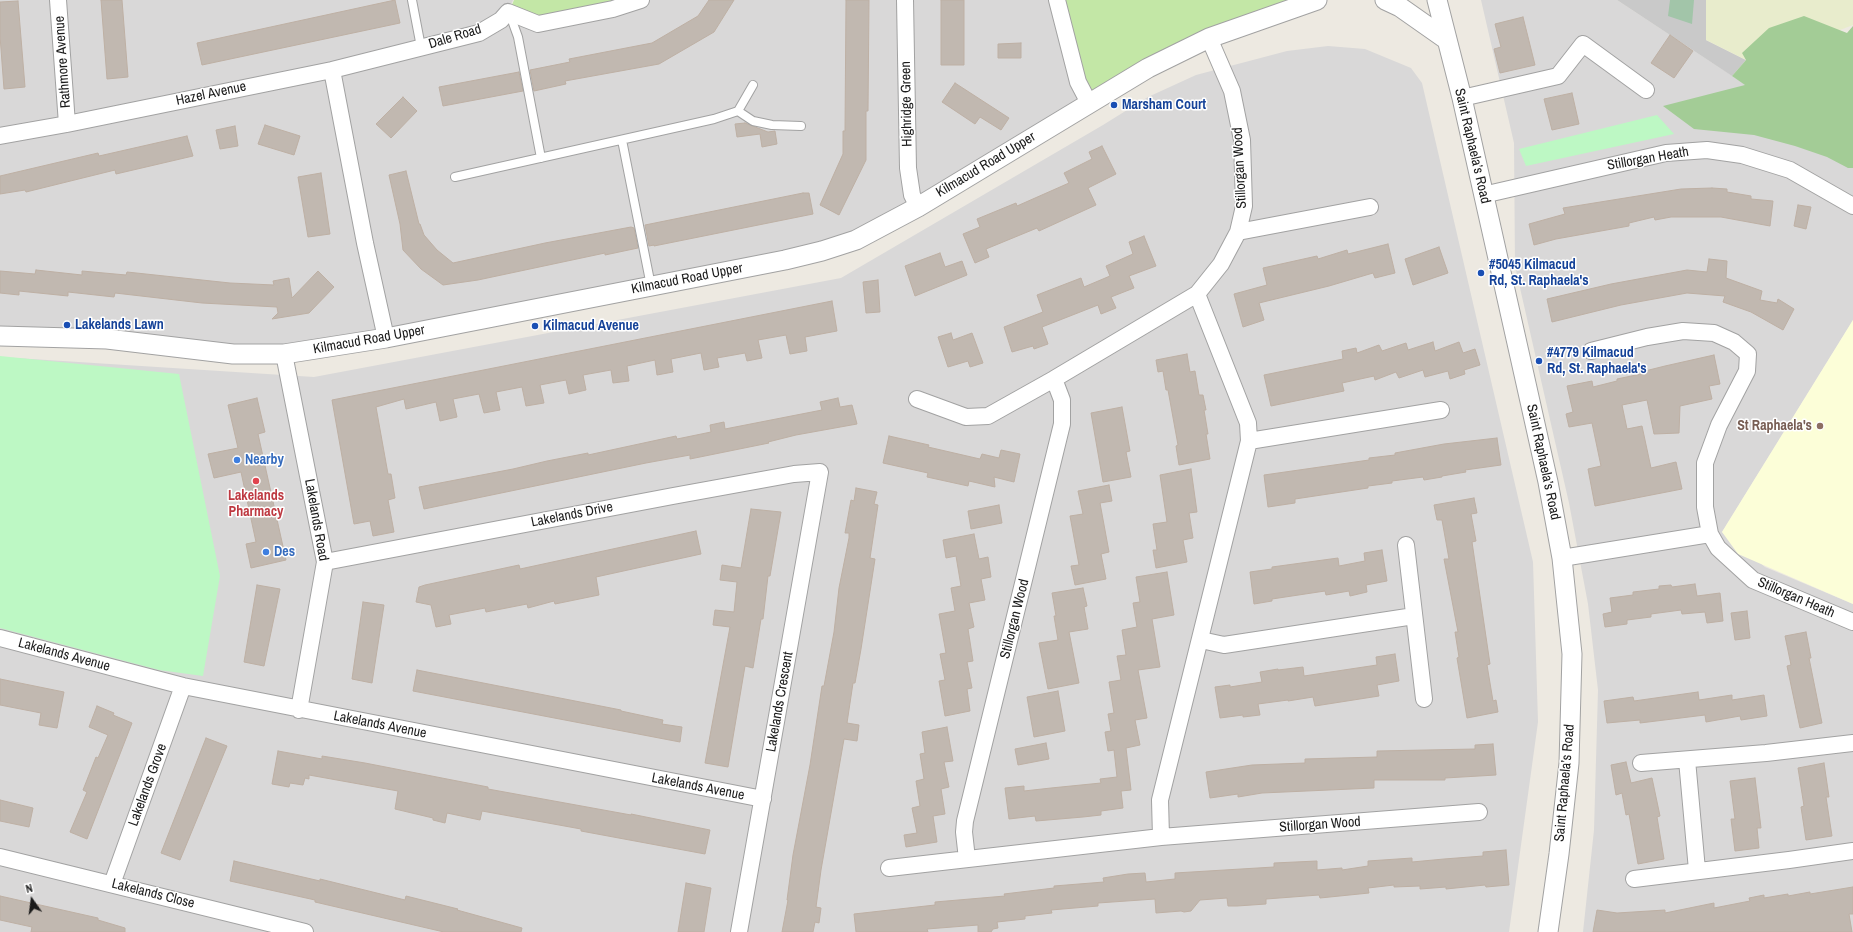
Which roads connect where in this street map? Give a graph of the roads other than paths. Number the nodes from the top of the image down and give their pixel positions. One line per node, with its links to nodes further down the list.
1 (58, 0): 19 (street, Rathmore Avenue)
2 (412, 0): 12 (lane)
3 (641, 0): 9 (street)
4 (905, 0): 27 (street, Highridge Green)
5 (1057, 0): 17 (street)
6 (1317, 0): 10 (street, Kilmacud Road Upper)
7 (1385, 0): 11 (street)
8 (1437, 0): 11 (street, Saint Raphaela’s Road)
9 (511, 6): 12 (street, Dale Road); 23 (lane)
10 (1209, 38): 17 (street, Kilmacud Road Upper); 29 (street, Stillorgan Wood)
11 (1447, 40): 16 (street, Saint Raphaela’s Road)
12 (421, 47): 13 (street, Hazel Avenue)
13 (332, 70): 19 (street, Hazel Avenue); 33 (street)
14 (754, 85): 18 (lane)
15 (1646, 90): 16 (street)
16 (1462, 98): 25 (street, Saint Raphaela’s Road)
17 (1089, 103): 27 (street, Kilmacud Road Upper)
18 (738, 111): 20 (lane); 22 (lane)
19 (67, 124): 21 (street, Hazel Avenue)
20 (800, 126)
21 (0, 136)
22 (622, 140): 23 (lane); 30 (lane)
23 (541, 158): 24 (lane)
24 (455, 177)
25 (1483, 195): 26 (street, Stillorgan Heath); 43 (street, Saint Raphaela’s Road)
26 (1853, 206)
27 (918, 207): 30 (street, Kilmacud Road Upper)
28 (1370, 207): 29 (street, Stillorgan Wood)
29 (1238, 232): 31 (street, Stillorgan Wood)
30 (651, 286): 33 (street, Kilmacud Road Upper)
31 (1197, 294): 36 (street, Stillorgan Wood); 39 (street)
32 (0, 336): 35 (street, Kilmacud Road Upper)
33 (386, 338): 35 (street, Kilmacud Road Upper)
34 (1592, 351): 41 (street, Stillorgan Heath)
35 (284, 354): 44 (street, Lakelands Road)
36 (1054, 379): 37 (street, Stillorgan Wood); 60 (street, Stillorgan Wood)
37 (917, 399)
38 (1441, 410): 39 (street)
39 (1249, 441): 48 (street)
40 (820, 472): 44 (street, Lakelands Drive); 55 (street, Lakelands Crescent)
41 (1710, 534): 43 (street); 46 (street, Stillorgan Heath)
42 (1406, 546): 45 (street)
43 (1562, 558): 67 (street, Saint Raphaela’s Road)
44 (325, 562): 51 (street, Lakelands Road)
45 (1414, 616): 48 (street); 50 (street)
46 (1853, 622)
47 (0, 638): 49 (street, Lakelands Avenue)
48 (1201, 640): 57 (street)
49 (183, 686): 51 (street, Lakelands Avenue); 64 (street, Lakelands Grove)
50 (1424, 699)
51 (299, 710): 55 (street, Lakelands Avenue)
52 (1853, 743): 53 (street)
53 (1687, 760): 54 (street); 62 (street)
54 (1641, 763)
55 (763, 799): 66 (street, Lakelands Crescent)
56 (1479, 812): 57 (street, Stillorgan Wood)
57 (1161, 837): 60 (street, Stillorgan Wood)
58 (1853, 851): 62 (street)
59 (0, 857): 64 (street, Lakelands Close)
60 (967, 859): 61 (street, Stillorgan Wood)
61 (889, 868)
62 (1697, 870): 63 (street)
63 (1634, 878)
64 (112, 884): 65 (street, Lakelands Close)
65 (305, 932)
66 (739, 932)
67 (1548, 932)

